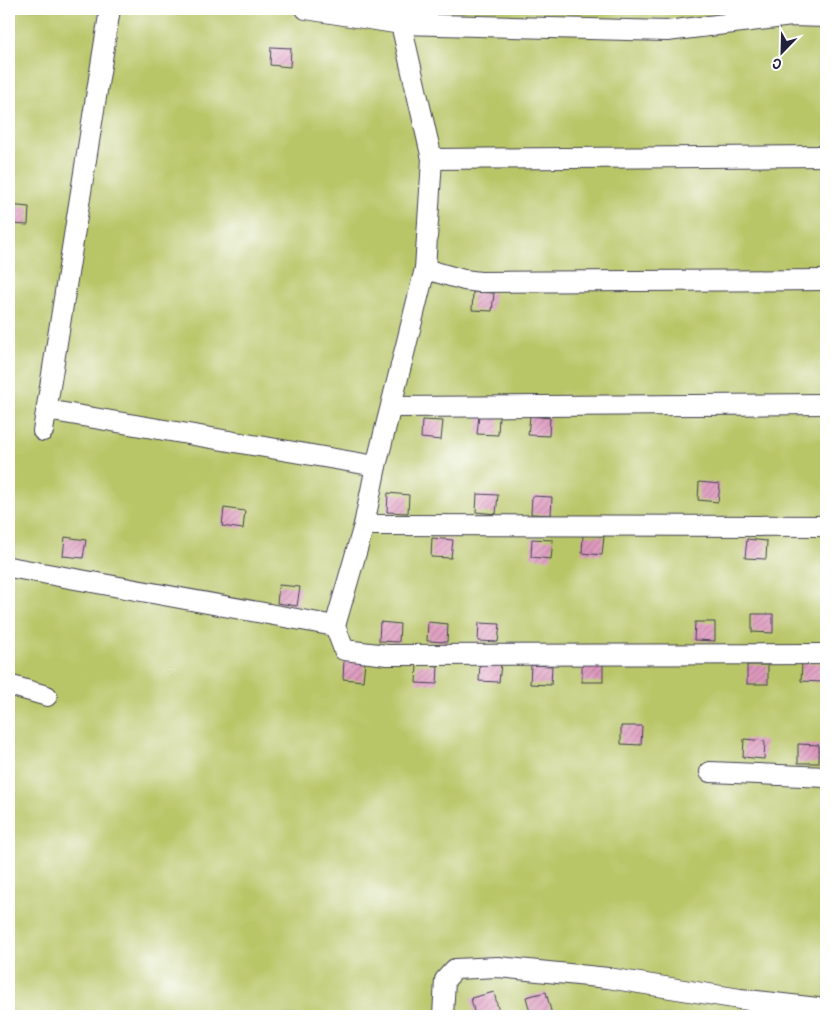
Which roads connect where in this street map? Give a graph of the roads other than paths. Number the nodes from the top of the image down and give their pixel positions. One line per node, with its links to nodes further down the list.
1 (110, 9): 11 (street)
2 (306, 9): 4 (street)
3 (826, 17): 4 (street)
4 (401, 24): 6 (street)
5 (826, 156): 6 (street)
6 (432, 159): 7 (street)
7 (425, 269): 8 (street); 10 (street)
8 (826, 280)
9 (826, 404): 10 (street)
10 (392, 407): 13 (street)
11 (47, 410): 12 (street); 13 (street)
12 (43, 431)
13 (376, 466): 14 (street)
14 (364, 525): 15 (street); 17 (street)
15 (826, 526)
16 (9, 567): 17 (street)
17 (335, 626): 18 (street)
18 (826, 654)
19 (9, 685): 20 (street)
20 (47, 696)
21 (710, 772): 22 (street)
22 (826, 777)
23 (826, 1009): 24 (street)
24 (442, 1016)

